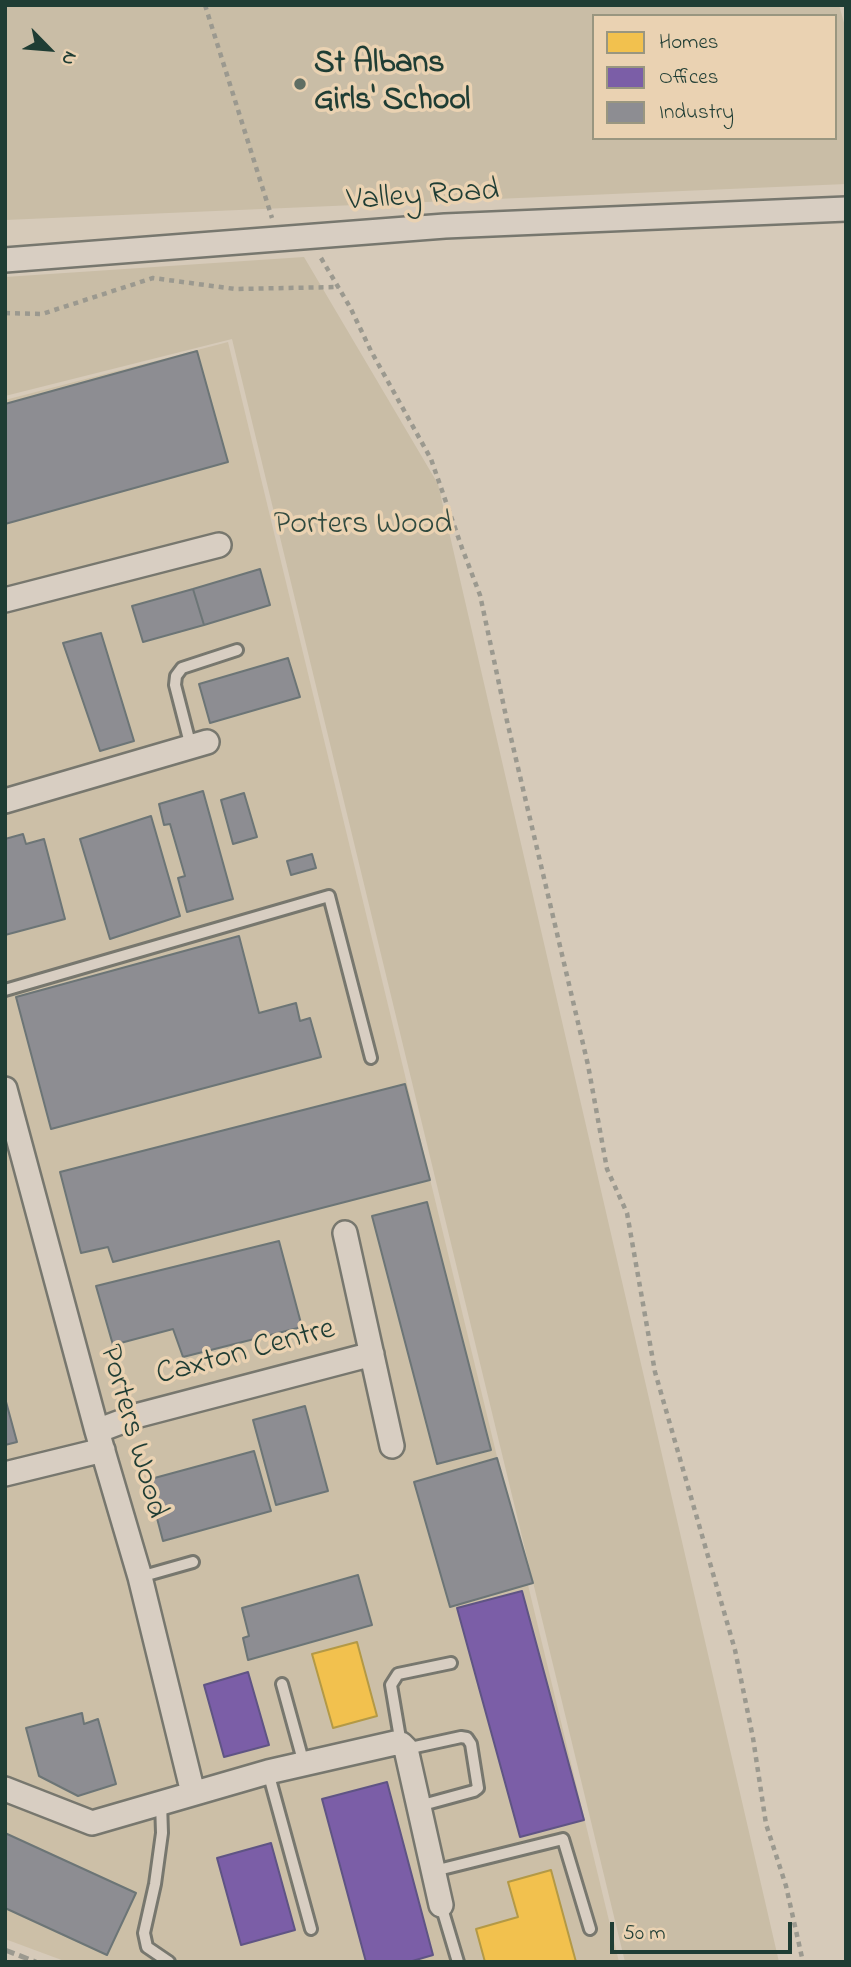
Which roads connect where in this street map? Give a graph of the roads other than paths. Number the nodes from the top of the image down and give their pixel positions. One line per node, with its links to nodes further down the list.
1 (846, 209): 2 (street, Valley Road)
2 (5, 260)
3 (219, 545): 4 (street)
4 (5, 600)
5 (237, 650): 6 (lane)
6 (199, 744): 7 (street)
7 (5, 801)
8 (5, 990): 9 (lane)
9 (371, 1058)
10 (5, 1089): 13 (street, Porters Wood)
11 (345, 1234): 12 (street, Caxton Centre)
12 (372, 1354): 13 (street, Caxton Centre); 14 (street, Caxton Centre)
13 (100, 1441): 15 (street, Caxton Centre); 17 (street, Porters Wood)
14 (392, 1446)
15 (5, 1474)
16 (193, 1562): 17 (lane)
17 (139, 1577): 24 (street, Porters Wood)
18 (451, 1663): 20 (lane)
19 (282, 1684): 21 (lane)
20 (404, 1747): 21 (street); 26 (street); 26 (lane)
21 (304, 1764): 22 (street)
22 (268, 1772): 24 (street); 29 (lane)
23 (5, 1789): 25 (street)
24 (193, 1793): 25 (street)
25 (161, 1802): 31 (lane)
26 (419, 1806): 27 (street)
27 (434, 1871): 28 (street); 30 (lane)
28 (441, 1905): 32 (lane)
29 (311, 1929)
30 (590, 1929)
31 (169, 1962)
32 (458, 1962)

